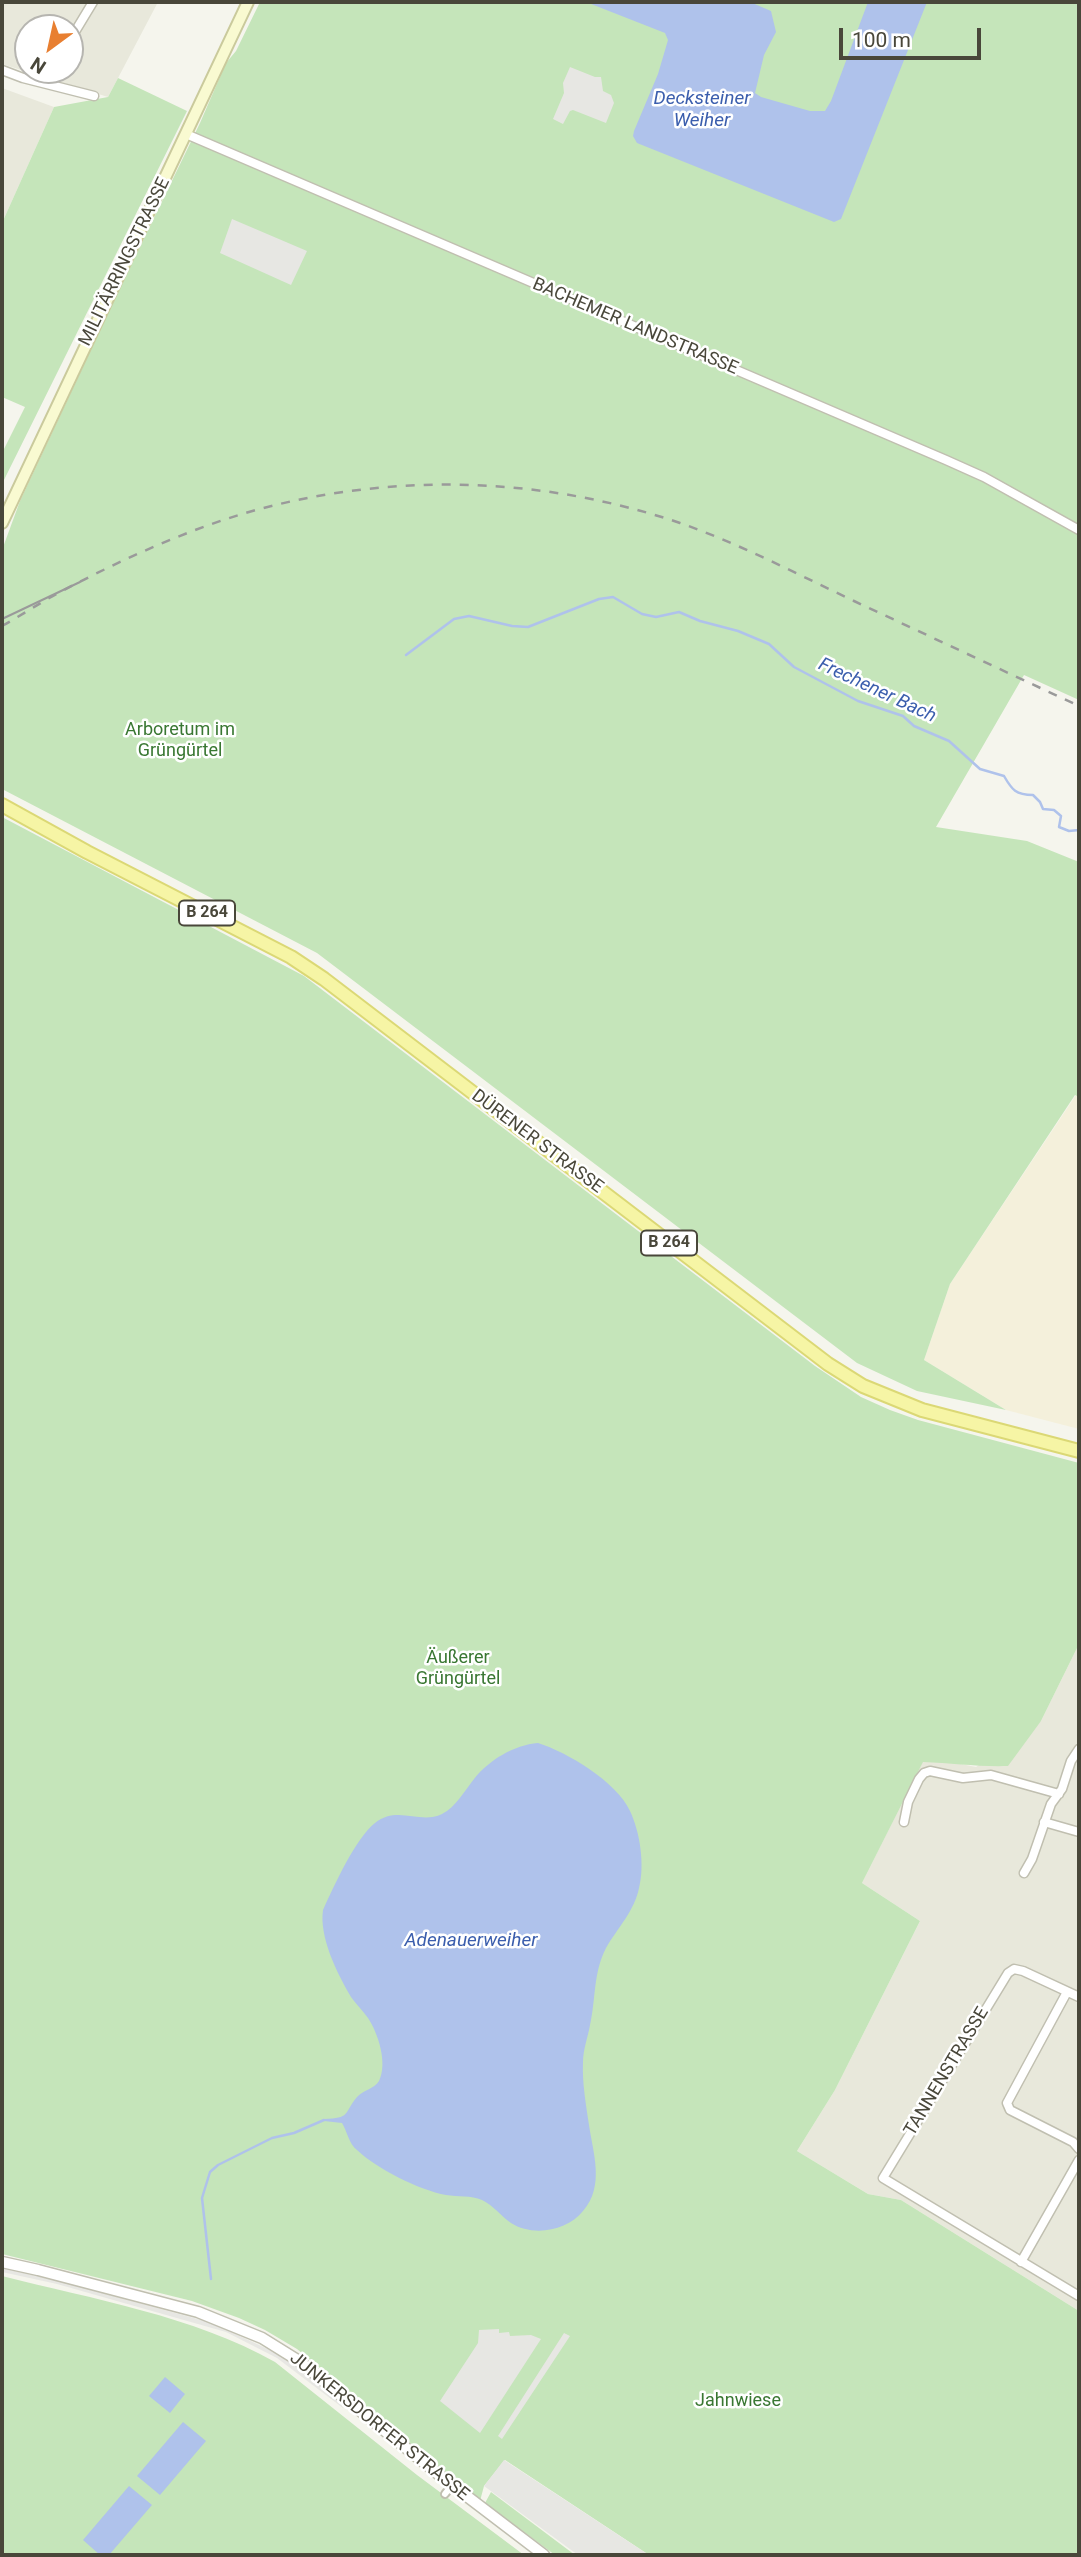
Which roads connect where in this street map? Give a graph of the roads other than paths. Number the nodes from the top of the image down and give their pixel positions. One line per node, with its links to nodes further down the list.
1 (248, 2): 4 (main road, MILITÄRRINGSTRASSE)
2 (51, 84): 3 (street)
3 (94, 96)
4 (186, 134): 5 (main road, MILITÄRRINGSTRASSE); 6 (street, BACHEMER LANDSTRASSE)
5 (2, 523)
6 (1079, 530)
7 (2, 805): 8 (main road, DÜRENER STRASSE / B 264)
8 (1079, 1451)
9 (1079, 1749): 10 (street)
10 (1075, 1762): 11 (street)
11 (1059, 1794): 12 (street); 13 (street)
12 (904, 1822)
13 (1044, 1822): 14 (street); 15 (street)
14 (1079, 1832)
15 (1024, 1872)
16 (1067, 1992): 17 (street); 18 (street); 21 (street, TANNENSTRASSE)
17 (1079, 1997)
18 (1079, 2149)
19 (1079, 2160): 21 (street)
20 (2, 2262): 23 (street, JUNKERSDORFER STRASSE)
21 (1021, 2262): 22 (street)
22 (1079, 2296)
23 (544, 2555)

